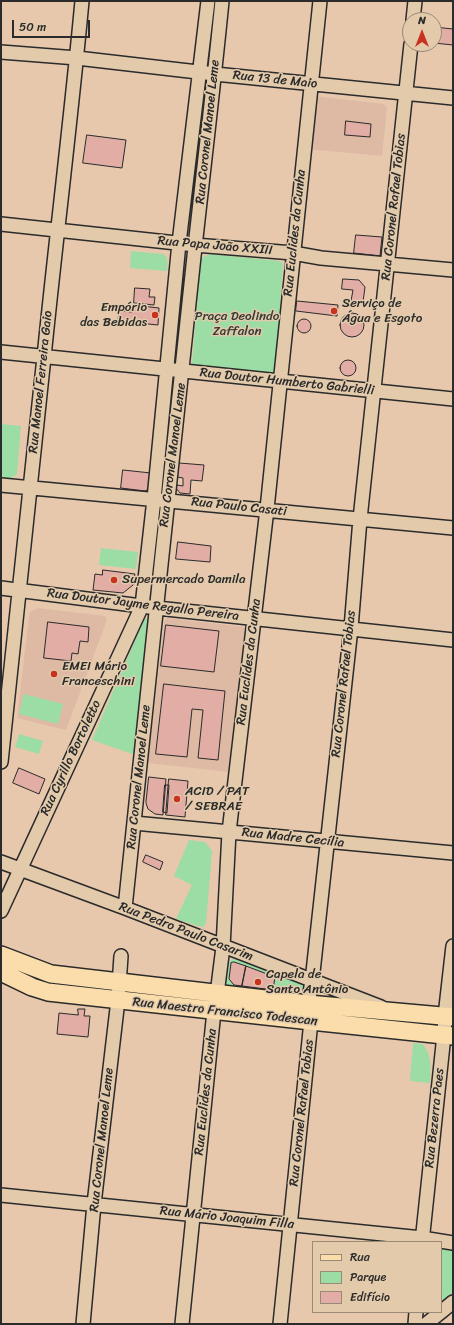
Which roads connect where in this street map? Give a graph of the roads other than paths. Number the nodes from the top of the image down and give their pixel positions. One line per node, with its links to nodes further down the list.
1 (82, 1): 9 (street, Rua Manoel Ferreira Gaio)
2 (208, 1): 10 (street, Rua Coronel Manoel Leme)
3 (222, 1): 11 (street, Rua Coronel Manoel Leme)
4 (320, 1): 12 (street, Rua Euclides da Cunha)
5 (415, 1): 6 (street)
6 (414, 12)
7 (1, 52): 9 (street, Rua 13 de Maio)
8 (410, 52): 13 (street, Rua Coronel Rafael Tobias)
9 (77, 58): 10 (street, Rua 13 de Maio); 16 (street, Rua Manoel Ferreira Gaio)
10 (200, 72): 11 (street, Rua 13 de Maio); 17 (street, Rua Coronel Manoel Leme)
11 (215, 74): 12 (street, Rua 13 de Maio); 18 (street, Rua Coronel Manoel Leme)
12 (311, 83): 13 (street, Rua 13 de Maio); 19 (street, Rua Euclides da Cunha)
13 (406, 94): 14 (street, Rua 13 de Maio); 20 (street, Rua Coronel Rafael Tobias)
14 (453, 98)
15 (1, 224): 16 (street, Rua Papa João XXIII)
16 (58, 230): 17 (street, Rua Papa João XXIII); 23 (street, Rua Manoel Ferreira Gaio)
17 (179, 243): 18 (street, Rua Papa João XXIII); 24 (street, Rua Coronel Manoel Leme)
18 (195, 245): 19 (street, Rua Papa João XXIII); 25 (street, Rua Coronel Manoel Leme)
19 (293, 254): 20 (street, Rua Papa João XXIII); 26 (street, Rua Euclides da Cunha)
20 (388, 264): 21 (street, Rua Papa João XXIII); 27 (street, Rua Coronel Rafael Tobias)
21 (453, 270)
22 (1, 352): 23 (street, Rua Doutor Humberto Gabrielli)
23 (44, 357): 24 (street, Rua Doutor Humberto Gabrielli); 30 (street, Rua Manoel Ferreira Gaio)
24 (167, 370): 25 (street, Rua Doutor Humberto Gabrielli); 31 (street, Rua Coronel Manoel Leme)
25 (183, 372): 26 (street, Rua Doutor Humberto Gabrielli); 32 (street, Rua Coronel Manoel Leme)
26 (280, 381): 27 (street, Rua Doutor Humberto Gabrielli); 33 (street, Rua Euclides da Cunha)
27 (374, 391): 28 (street, Rua Doutor Humberto Gabrielli); 34 (street, Rua Coronel Rafael Tobias)
28 (453, 399)
29 (1, 484): 30 (street, Rua Paulo Casati)
30 (30, 488): 31 (street, Rua Paulo Casati); 37 (street, Rua Manoel Ferreira Gaio)
31 (154, 499): 32 (street, Rua Paulo Casati); 38 (street, Rua Coronel Manoel Leme)
32 (168, 500): 33 (street, Rua Paulo Casati); 39 (street, Rua Coronel Manoel Leme)
33 (267, 509): 34 (street, Rua Paulo Casati); 40 (street, Rua Euclides da Cunha)
34 (360, 519): 35 (street, Rua Paulo Casati); 41 (street, Rua Coronel Rafael Tobias)
35 (453, 528)
36 (1, 588): 37 (street, Rua Doutor Jayme Regallo Pereira)
37 (20, 590): 38 (street, Rua Doutor Jayme Regallo Pereira); 43 (street, Rua Manoel Ferreira Gaio)
38 (142, 606): 39 (street, Rua Doutor Jayme Regallo Pereira); 49 (street, Rua Cyrillo Bortoletto)
39 (157, 608): 40 (street, Rua Doutor Jayme Regallo Pereira); 44 (street, Rua Coronel Manoel Leme)
40 (254, 619): 41 (street, Rua Doutor Jayme Regallo Pereira); 45 (street, Rua Euclides da Cunha)
41 (351, 628): 42 (street, Rua Doutor Jayme Regallo Pereira); 46 (street, Rua Coronel Rafael Tobias)
42 (453, 640)
43 (1, 762)
44 (134, 823): 45 (street, Rua Madre Cecília); 50 (street, Rua Coronel Manoel Leme)
45 (229, 832): 46 (street, Rua Madre Cecília); 53 (street, Rua Euclides da Cunha)
46 (326, 842): 47 (street, Rua Madre Cecília); 57 (street, Rua Coronel Rafael Tobias)
47 (453, 853)
48 (1, 862): 49 (street, Rua Pedro Paulo Casarim)
49 (20, 869): 50 (street, Rua Pedro Paulo Casarim); 51 (street, Rua Cyrillo Bortoletto)
50 (125, 908): 53 (street, Rua Pedro Paulo Casarim)
51 (1, 911)
52 (453, 946): 64 (street, Rua Bezerra Paes)
53 (223, 947): 57 (street, Rua Pedro Paulo Casarim); 59 (street, Rua Euclides da Cunha)
54 (1, 955): 58 (main road, Rua Maestro Francisco Todescan)
55 (121, 956): 58 (street, Rua Coronel Manoel Leme)
56 (1, 972): 60 (main road, Rua Maestro Francisco Todescan)
57 (312, 981): 61 (street, Rua Coronel Rafael Tobias); 63 (street, Rua Pedro Paulo Casarim)
58 (119, 982): 59 (main road, Rua Maestro Francisco Todescan); 60 (street, Rua Coronel Manoel Leme)
59 (217, 994): 61 (main road, Rua Maestro Francisco Todescan); 62 (street, Rua Euclides da Cunha)
60 (118, 1000): 62 (main road, Rua Maestro Francisco Todescan); 68 (street, Rua Coronel Manoel Leme)
61 (308, 1004): 63 (main road, Rua Maestro Francisco Todescan); 65 (street, Rua Coronel Rafael Tobias)
62 (214, 1011): 65 (main road, Rua Maestro Francisco Todescan); 69 (street, Rua Euclides da Cunha)
63 (393, 1012): 64 (main road, Rua Maestro Francisco Todescan)
64 (449, 1016): 66 (street, Rua Bezerra Paes)
65 (312, 1022): 66 (main road, Rua Maestro Francisco Todescan); 70 (street, Rua Coronel Rafael Tobias)
66 (448, 1035): 71 (street, Rua Bezerra Paes)
67 (1, 1195): 68 (street, Rua Mário Joaquim Filla)
68 (94, 1204): 69 (street, Rua Mário Joaquim Filla); 79 (street, Rua Coronel Manoel Leme)
69 (194, 1215): 70 (street, Rua Mário Joaquim Filla); 80 (street, Rua Euclides da Cunha)
70 (290, 1224): 71 (street, Rua Mário Joaquim Filla); 81 (street, Rua Coronel Rafael Tobias)
71 (422, 1240): 72 (street, Rua Mário Joaquim Filla)
72 (432, 1241)
73 (442, 1242): 74 (street, Rua Mário Joaquim Filla)
74 (453, 1243)
75 (453, 1302): 76 (street)
76 (442, 1311)
77 (416, 1313): 82 (street)
78 (440, 1313): 83 (street)
79 (83, 1324)
80 (182, 1324)
81 (280, 1324)
82 (415, 1324)
83 (426, 1324)

